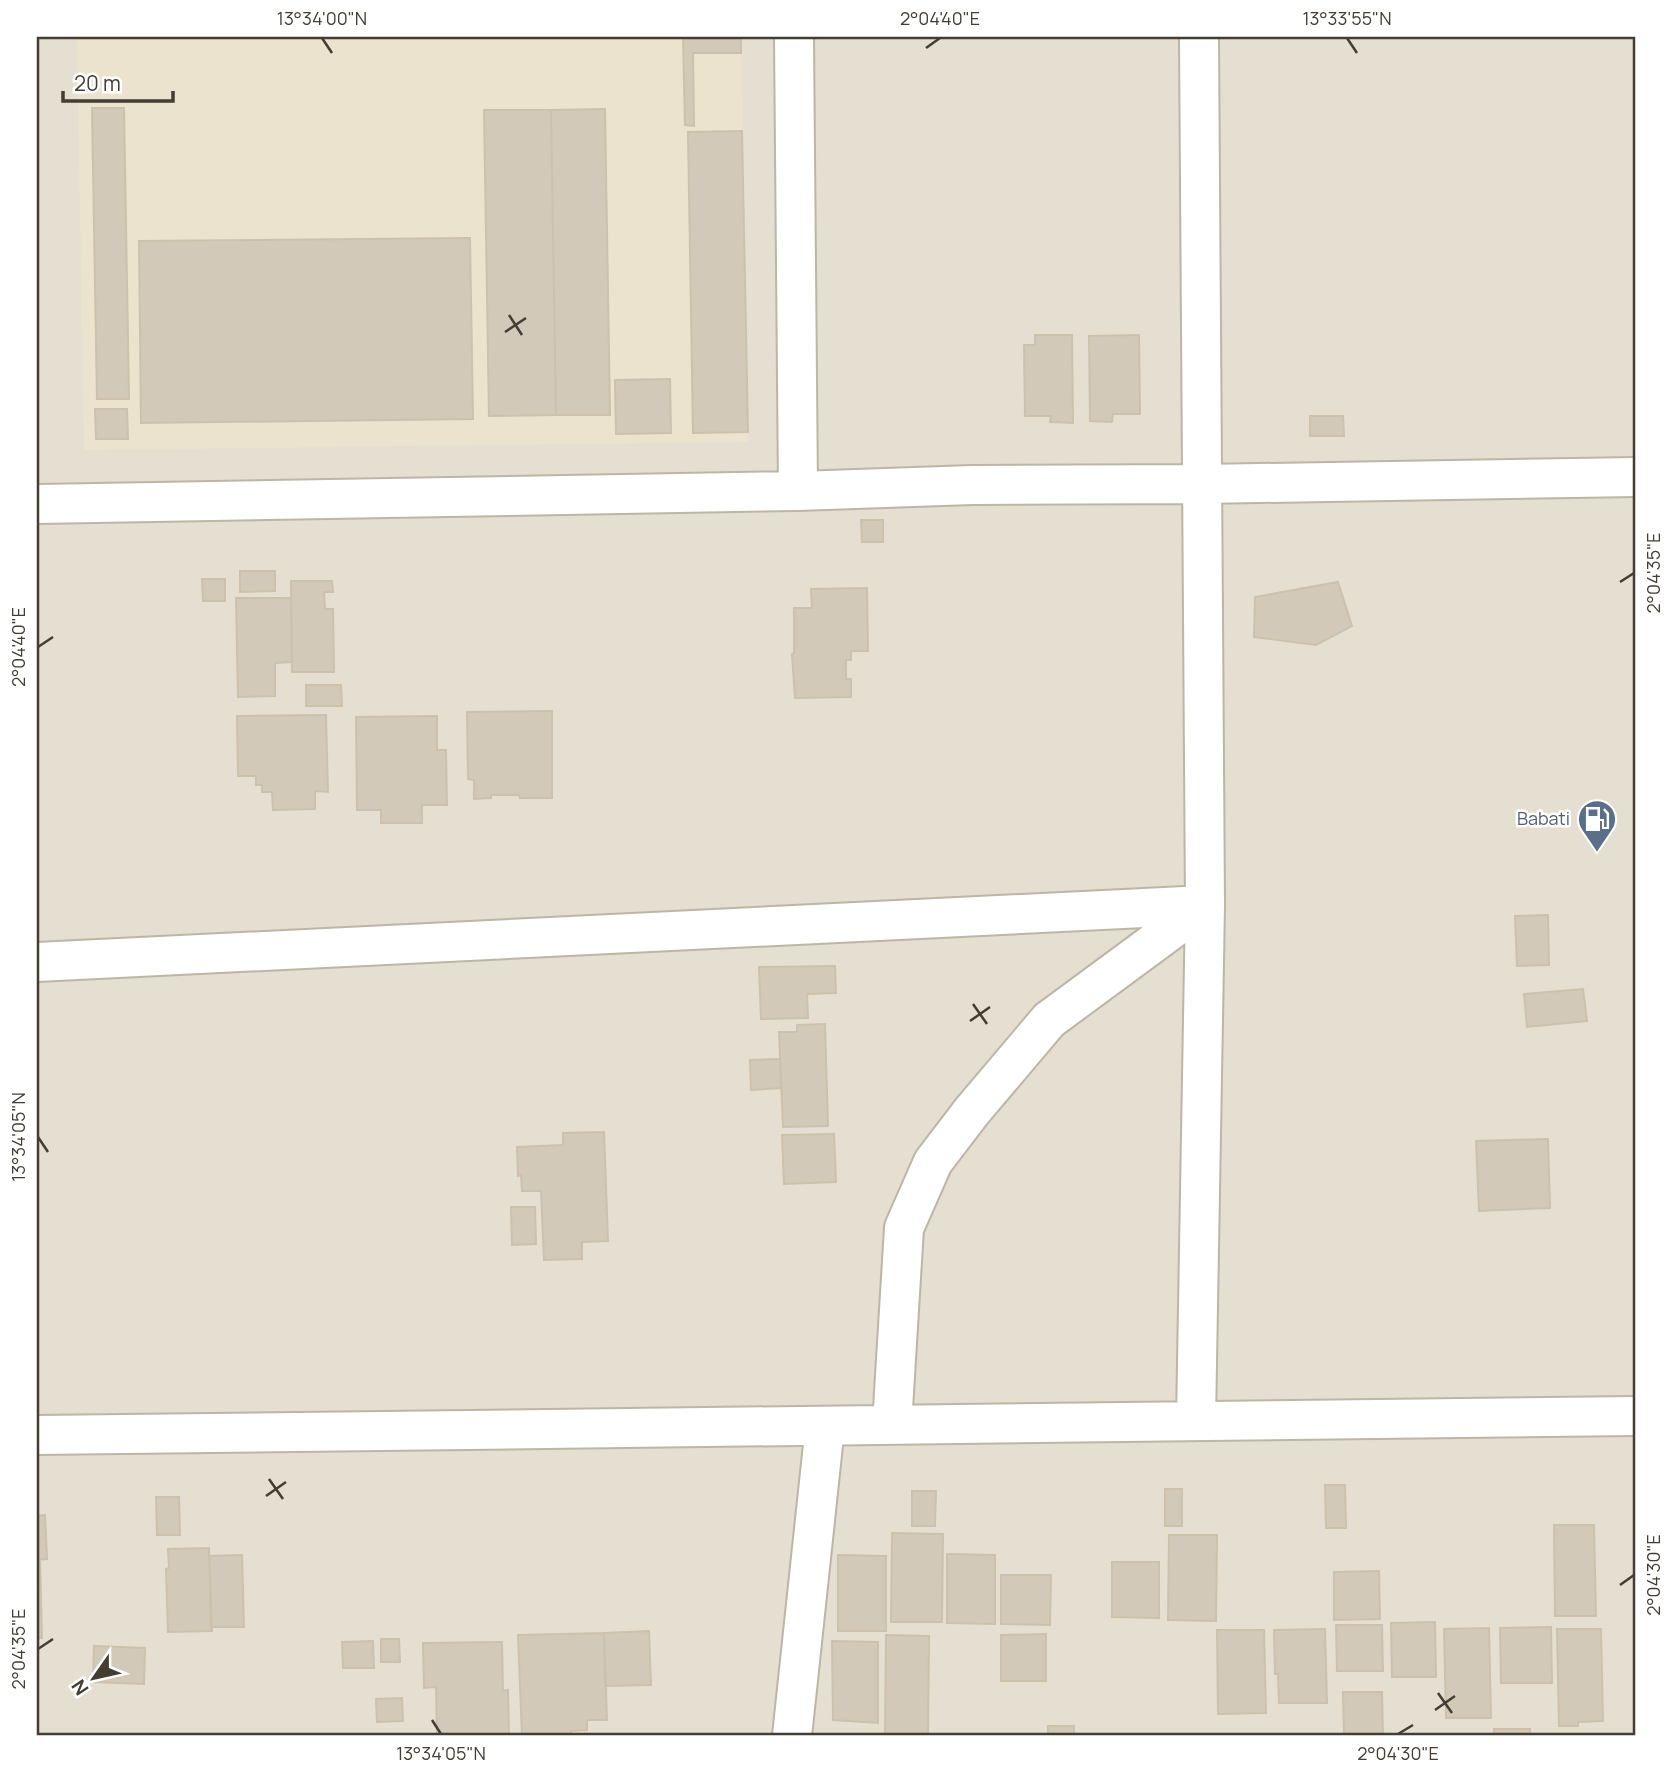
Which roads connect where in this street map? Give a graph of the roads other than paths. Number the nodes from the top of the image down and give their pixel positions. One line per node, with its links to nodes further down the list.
1 (794, 37): 5 (street)
2 (1199, 37): 4 (street)
3 (1636, 477): 4 (street)
4 (1202, 484): 5 (street); 7 (street)
5 (798, 491): 6 (street)
6 (37, 504)
7 (1205, 905): 8 (street); 10 (street); 11 (street)
8 (37, 962)
9 (1636, 1416): 10 (street)
10 (1196, 1421): 11 (street)
11 (892, 1425): 12 (street)
12 (825, 1426): 13 (street); 14 (street)
13 (37, 1435)
14 (792, 1736)

